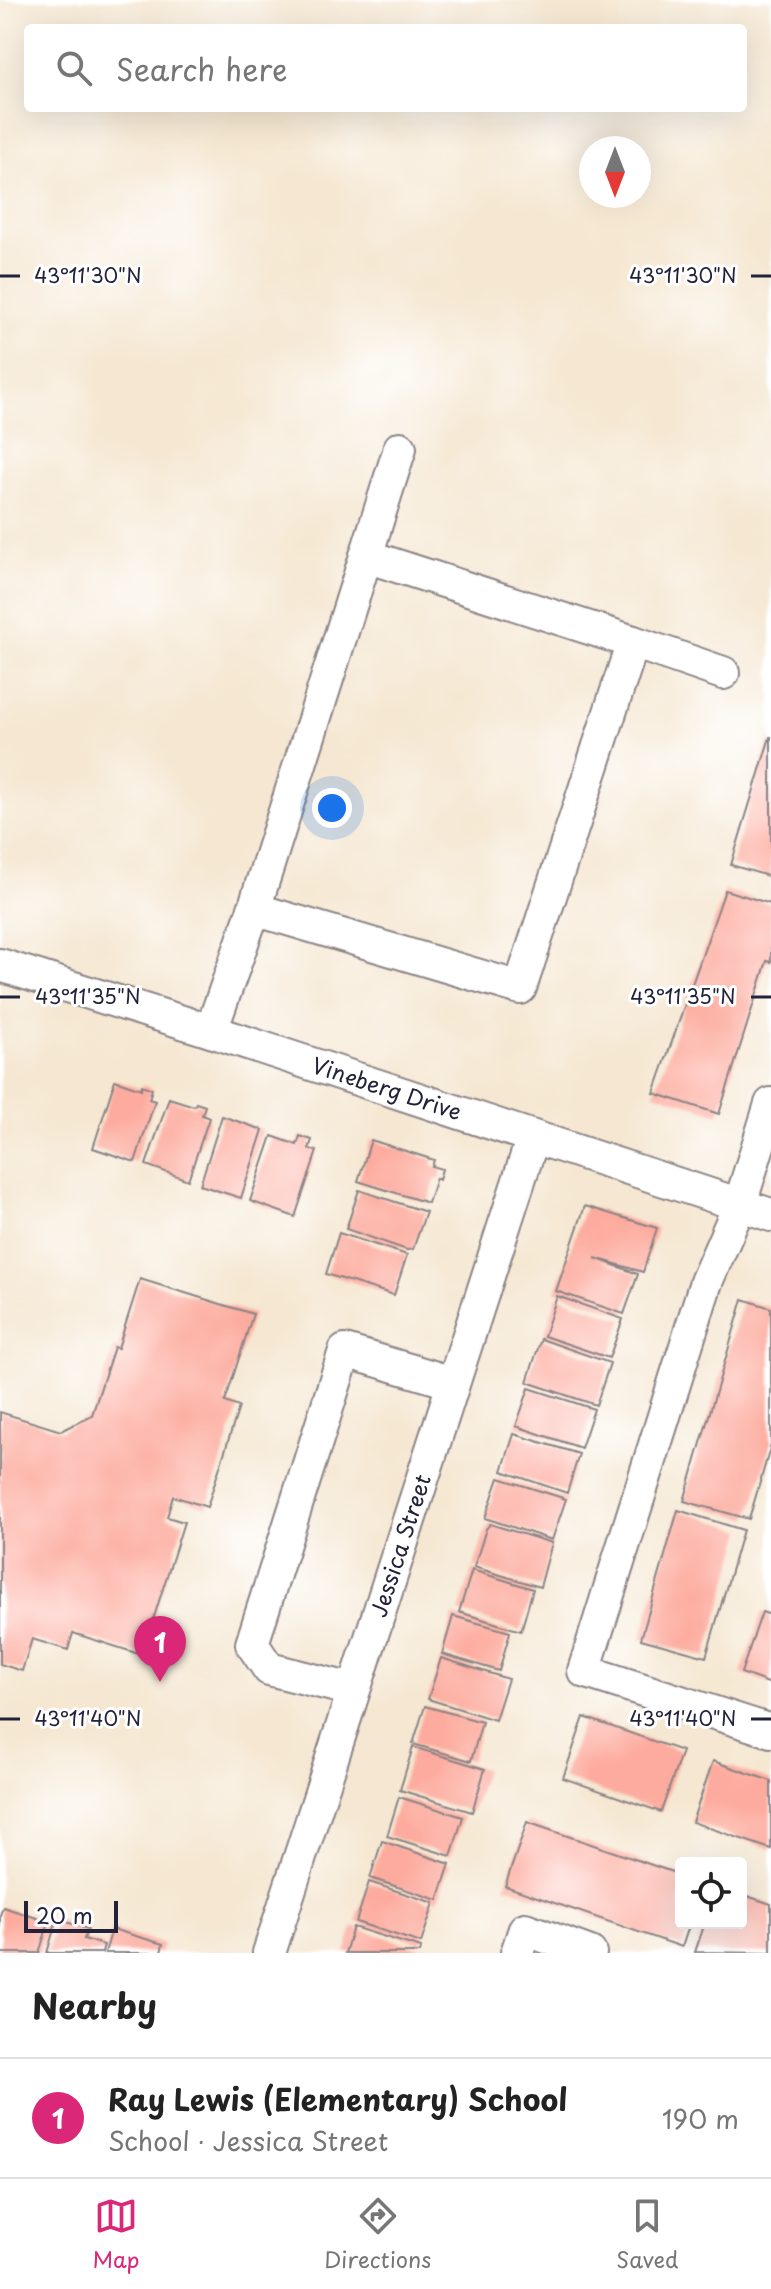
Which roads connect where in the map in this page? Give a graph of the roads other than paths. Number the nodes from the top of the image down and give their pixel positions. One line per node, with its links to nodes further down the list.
1 (400, 448): 2 (street)
2 (366, 556): 3 (street); 5 (street)
3 (633, 642): 4 (street); 5 (street)
4 (723, 673)
5 (254, 909): 7 (street)
6 (0, 965): 7 (street, Vineberg Drive)
7 (211, 1031): 9 (street, Vineberg Drive)
8 (771, 1104): 10 (street)
9 (533, 1137): 10 (street, Vineberg Drive); 12 (street, Jessica Street)
10 (740, 1204): 11 (street, Vineberg Drive); 14 (street)
11 (771, 1215)
12 (453, 1383): 13 (street, Jessica Street); 13 (street)
13 (353, 1690): 15 (street, Jessica Street)
14 (771, 1731)
15 (269, 1953)
16 (517, 1953): 17 (street)
17 (590, 1953)

